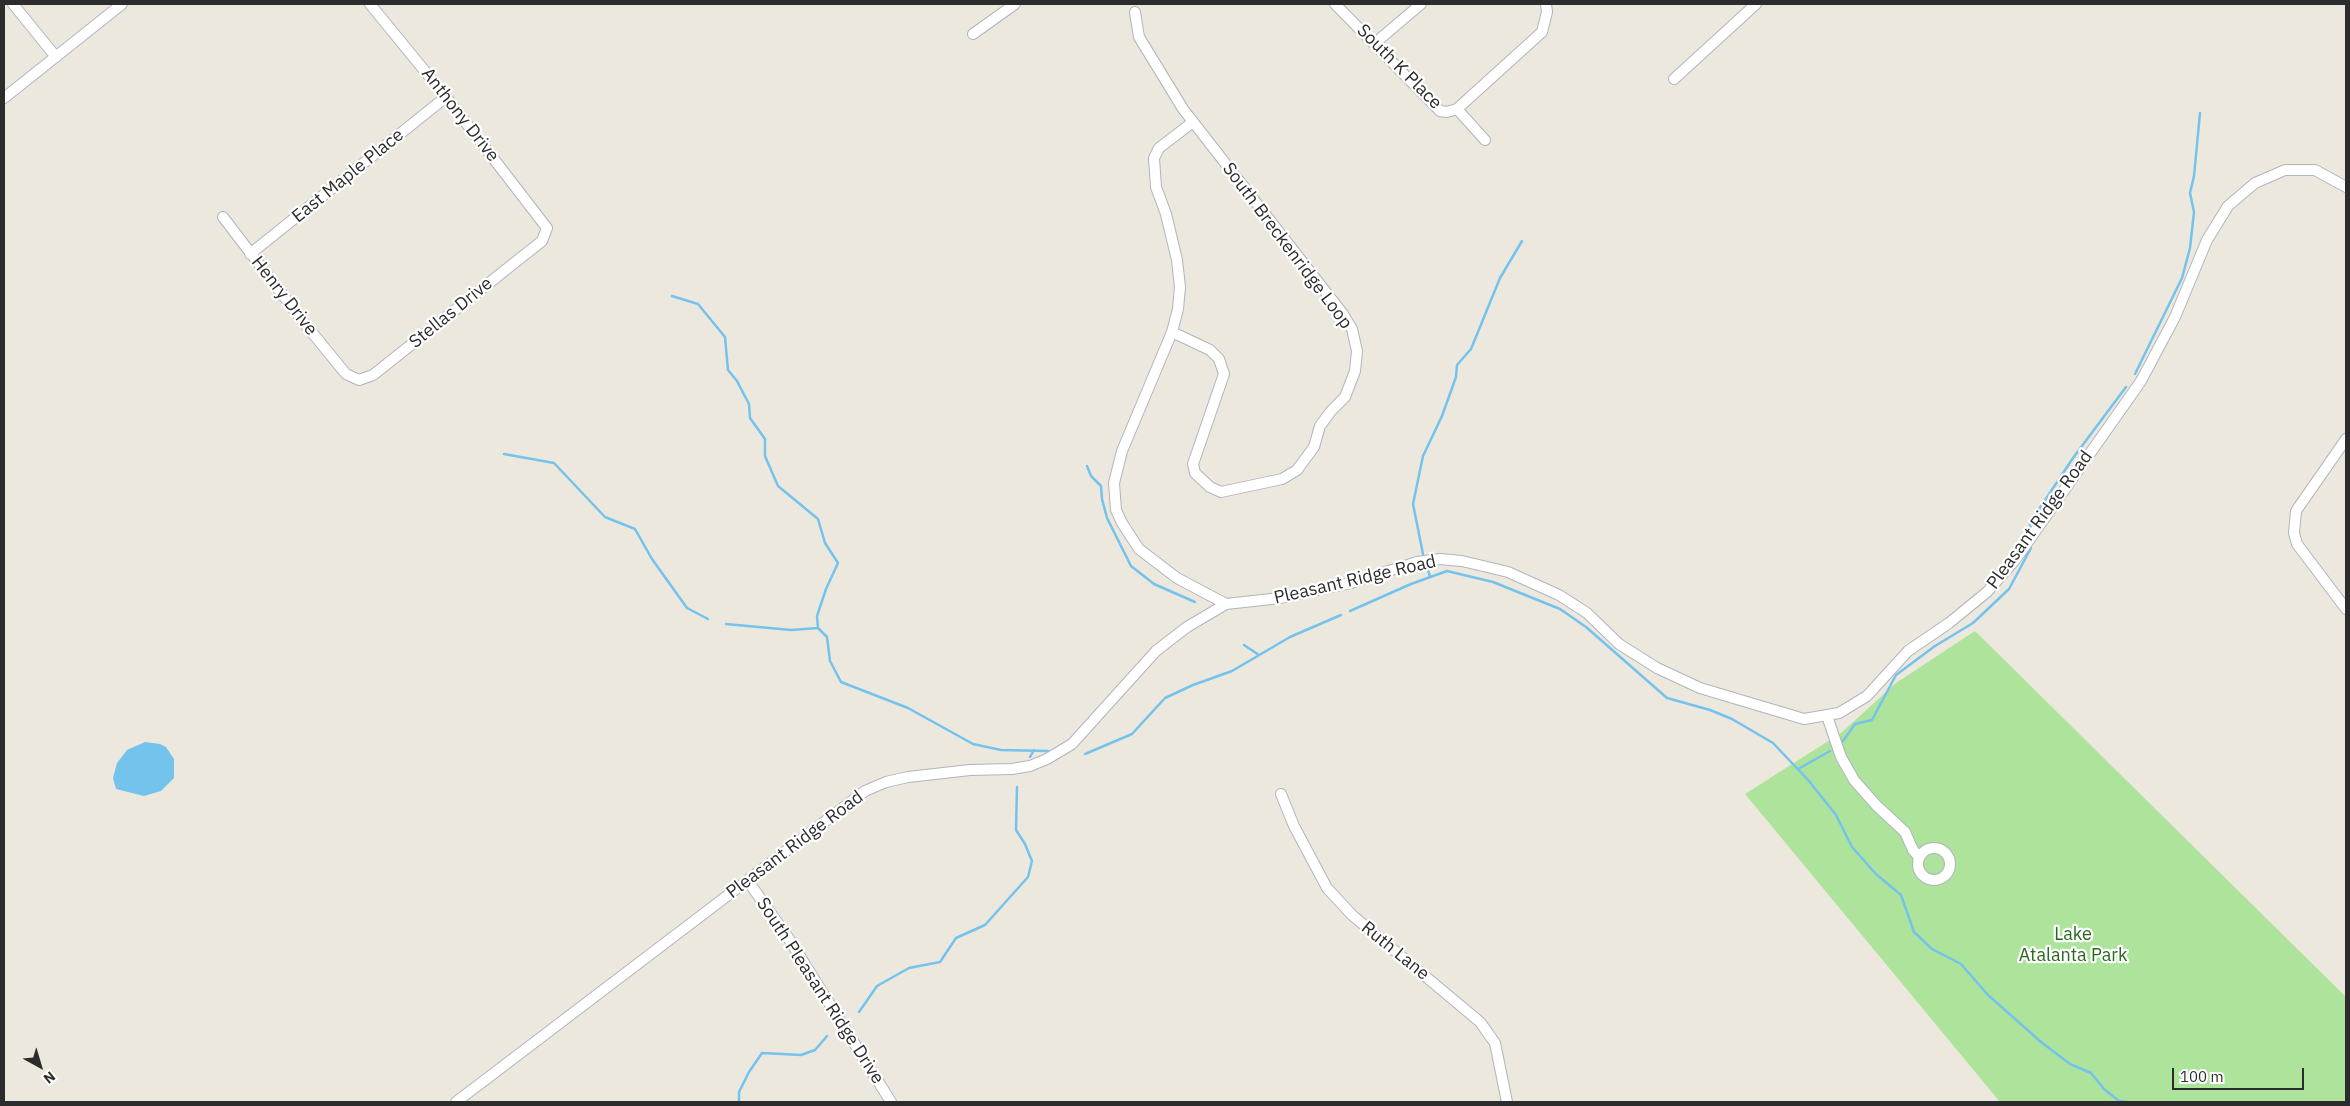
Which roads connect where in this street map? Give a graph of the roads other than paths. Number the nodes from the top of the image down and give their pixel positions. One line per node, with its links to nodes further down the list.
1 (13, 4): 12 (street)
2 (122, 4): 12 (street)
3 (370, 4): 14 (street, Anthony Drive)
4 (1015, 4): 10 (street)
5 (1335, 4): 11 (street, South K Place)
6 (1421, 4): 11 (street)
7 (1546, 4): 16 (street)
8 (1756, 4): 13 (street)
9 (1135, 12): 17 (street, South Breckenridge Loop)
10 (973, 34)
11 (1375, 44): 16 (street, South K Place)
12 (56, 57): 15 (street)
13 (1674, 79)
14 (446, 97): 21 (street, Anthony Drive); 22 (street, East Maple Place)
15 (4, 98)
16 (1457, 109): 18 (street, South K Place)
17 (1193, 122): 23 (street); 23 (street, South Breckenridge Loop)
18 (1485, 140)
19 (2346, 187): 28 (street, Pleasant Ridge Road)
20 (223, 217): 22 (street, Henry Drive)
21 (547, 228): 24 (street, Stellas Drive)
22 (250, 254): 24 (street, Henry Drive)
23 (1172, 332): 26 (street)
24 (346, 374)
25 (2346, 439): 27 (street)
26 (1226, 604): 28 (street, Pleasant Ridge Road); 31 (street, Pleasant Ridge Road)
27 (2346, 609)
28 (1827, 716): 30 (street)
29 (1282, 794): 34 (street, Ruth Lane)
30 (1919, 857)
31 (748, 881): 32 (street, Pleasant Ridge Road); 33 (street, South Pleasant Ridge Drive)
32 (456, 1102)
33 (891, 1102)
34 (1507, 1102)

